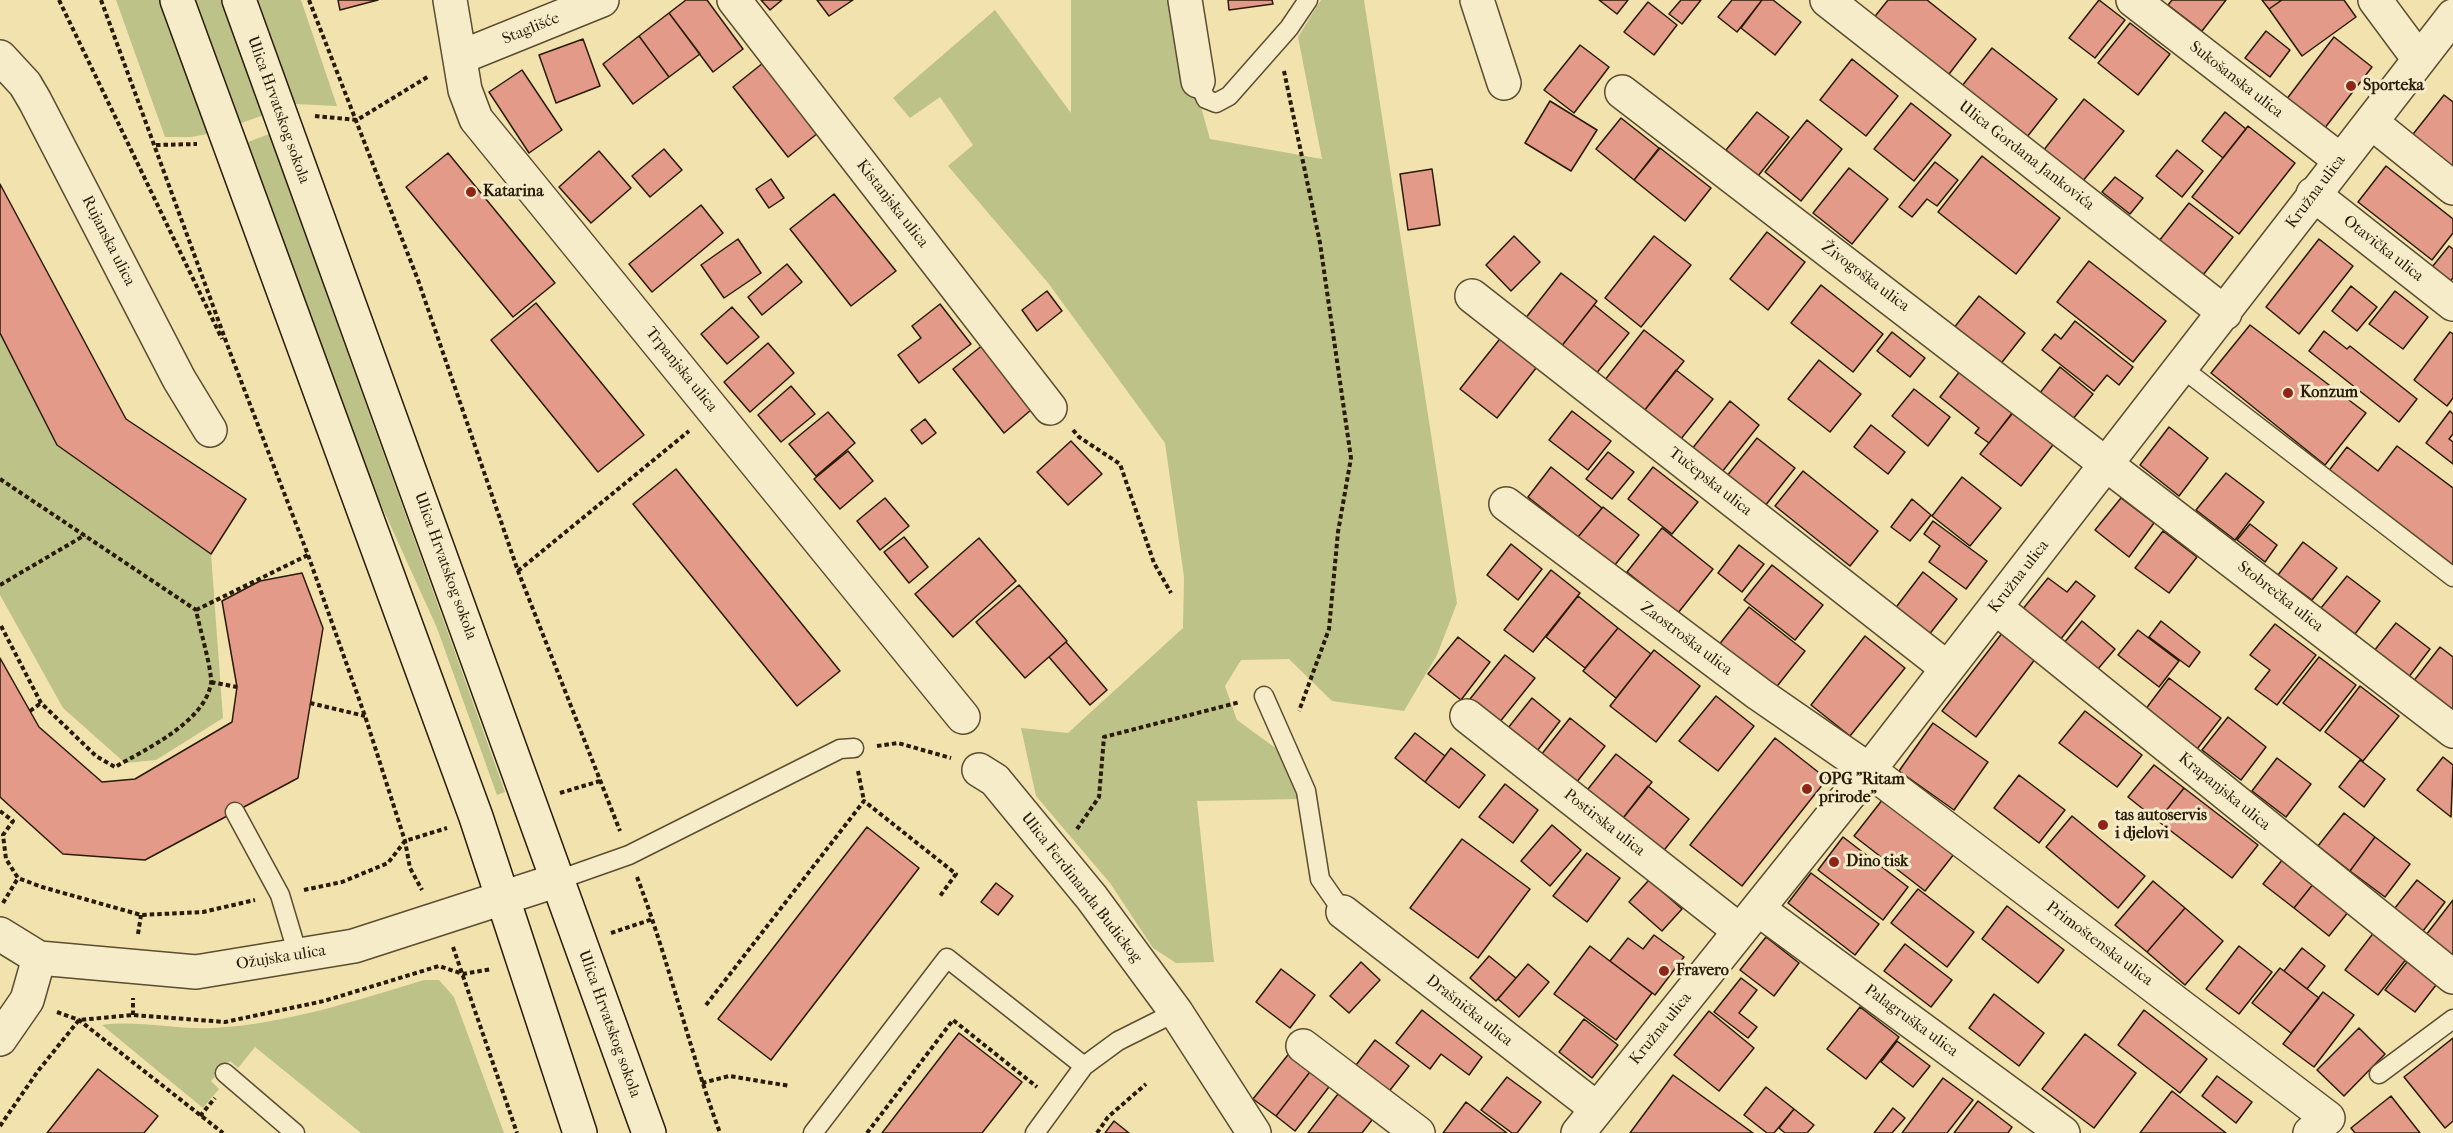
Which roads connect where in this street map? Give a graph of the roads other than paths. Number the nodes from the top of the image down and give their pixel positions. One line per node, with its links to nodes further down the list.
1 (177, 0): 43 (street)
2 (238, 0): 42 (street, Ulica Hrvatskog sokola)
3 (450, 0): 14 (street, Trpanjska ulica)
4 (602, 0): 14 (street, Staglišće)
5 (734, 0): 27 (street, Kistanjska ulica)
6 (1185, 0): 16 (street)
7 (1308, 0): 16 (lane)
8 (1476, 0): 17 (street)
9 (1827, 0): 25 (street, Ulica Gordana Jankovića)
10 (2133, 0): 20 (street, Sukošanska ulica)
11 (2375, 0): 15 (street)
12 (2453, 16): 15 (street, Kružna ulica)
13 (0, 57): 28 (street, Rujanska ulica)
14 (461, 57): 36 (street, Trpanjska ulica)
15 (2418, 58): 19 (street, Kružna ulica)
16 (1198, 81)
17 (1504, 83)
18 (1622, 92): 29 (street, Živogoška ulica)
19 (2371, 122): 20 (street, Kružna ulica); 21 (street)
20 (2340, 160): 22 (street, Kružna ulica)
21 (2453, 188)
22 (2313, 195): 24 (street, Otavička ulica); 25 (street, Kružna ulica)
23 (1472, 296): 33 (street, Tučepska ulica)
24 (2453, 304)
25 (2225, 313): 26 (street, Kružna ulica)
26 (2182, 368): 29 (street, Kružna ulica); 31 (lane)
27 (1050, 408)
28 (210, 430)
29 (2108, 463): 32 (street, Kružna ulica); 37 (street, Stobrečka ulica)
30 (1506, 504): 40 (street, Zaostroška ulica)
31 (2453, 577)
32 (1995, 607): 33 (street, Kružna ulica); 49 (street, Krapanjska ulica)
33 (1947, 668): 40 (street, Kružna ulica)
34 (1264, 696): 44 (lane)
35 (1467, 716): 45 (street, Postirska ulica)
36 (963, 717)
37 (2453, 731)
38 (854, 748): 42 (lane)
39 (979, 770): 50 (street, Ulica Ferdinanda Budickog)
40 (1869, 770): 45 (street, Kružna ulica); 58 (street, Primoštenska ulica)
41 (235, 812): 47 (lane)
42 (558, 880): 43 (street, Ožujska ulica); 61 (street, Ulica Hrvatskog sokola)
43 (504, 898): 47 (street, Ožujska ulica); 60 (street)
44 (1343, 912): 57 (street, Drašnička ulica)
45 (1749, 920): 57 (street, Kružna ulica); 66 (street, Palagruška ulica)
46 (0, 934): 48 (street, Ožujska ulica)
47 (298, 955): 48 (street, Ožujska ulica)
48 (39, 958): 52 (street)
49 (2453, 977)
50 (1176, 1012): 54 (lane); 64 (street, Ulica Ferdinanda Budickog)
51 (2453, 1019): 56 (lane)
52 (0, 1039)
53 (1303, 1046): 65 (street)
54 (1084, 1066): 62 (lane); 63 (lane)
55 (225, 1073): 59 (lane)
56 (2379, 1074)
57 (1587, 1121)
58 (2319, 1126)
59 (295, 1133)
60 (580, 1133)
61 (649, 1133)
62 (813, 1133)
63 (1035, 1133)
64 (1254, 1133)
65 (1418, 1133)
66 (2063, 1133)

